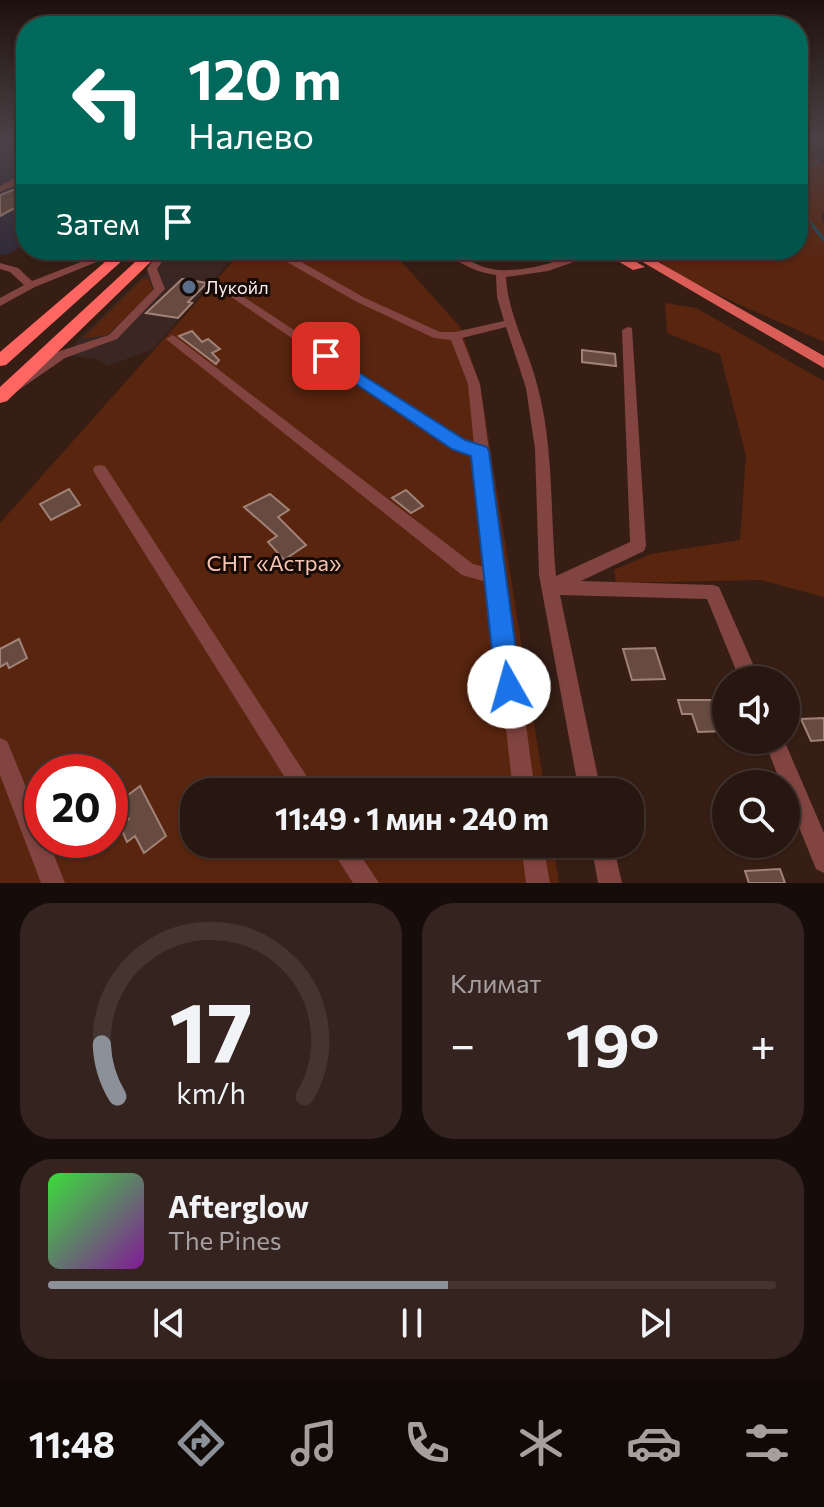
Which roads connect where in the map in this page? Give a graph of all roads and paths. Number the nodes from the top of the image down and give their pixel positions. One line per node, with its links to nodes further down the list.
1 (97, 260): 12 (street)
2 (113, 260): 20 (highway)
3 (145, 260): 22 (highway)
4 (158, 260): 22 (street)
5 (290, 260): 18 (street)
6 (464, 260): 11 (street)
7 (575, 260): 11 (street)
8 (625, 260): 15 (main road)
9 (645, 260): 15 (main road)
10 (0, 266): 12 (street)
11 (501, 273): 16 (street)
12 (31, 285): 14 (street)
13 (220, 286): 23 (street)
14 (0, 303)
15 (730, 311): 21 (main road)
16 (510, 323): 18 (street); 26 (street)
17 (628, 330): 26 (street)
18 (455, 336): 23 (street)
19 (172, 339): 25 (street)
20 (0, 361)
21 (824, 363)
22 (0, 398)
23 (480, 452): 25 (street)
24 (100, 470): 30 (street)
25 (495, 577): 31 (street)
26 (550, 587): 27 (street); 32 (street)
27 (744, 666)
28 (0, 748): 37 (street)
29 (780, 754): 36 (street)
30 (297, 778)
31 (522, 778)
32 (587, 778)
33 (349, 858): 38 (street)
34 (534, 858): 39 (street)
35 (605, 858): 40 (street)
36 (824, 861)
37 (53, 883)
38 (367, 883)
39 (538, 883)
40 (610, 883)

